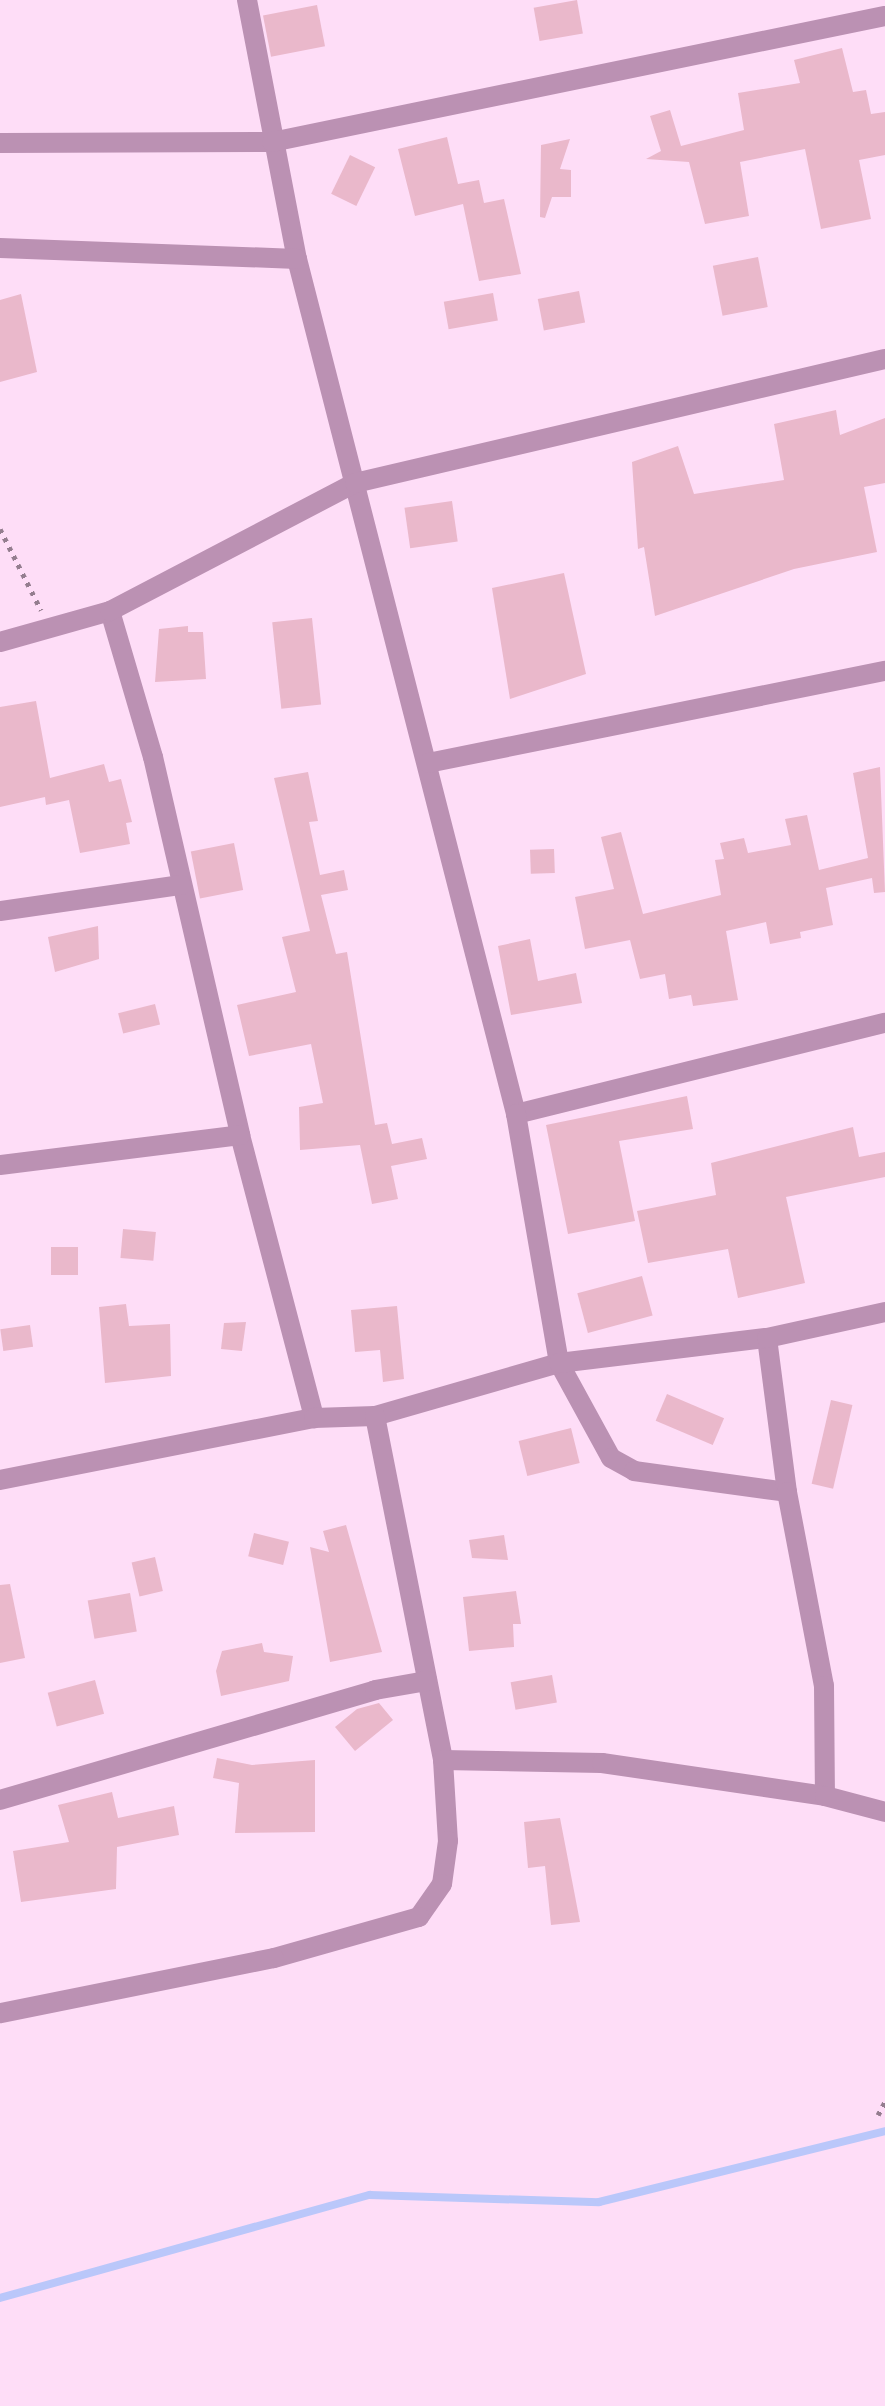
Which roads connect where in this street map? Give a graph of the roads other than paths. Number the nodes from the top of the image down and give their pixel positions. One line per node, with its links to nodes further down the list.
1 (247, 0): 3 (street)
2 (885, 16): 3 (street)
3 (272, 142): 4 (street); 6 (street)
4 (0, 143)
5 (0, 248): 6 (street)
6 (297, 259): 8 (street)
7 (885, 359): 8 (street)
8 (355, 483): 9 (street); 12 (street)
9 (110, 611): 10 (street); 13 (street)
10 (0, 642)
11 (885, 671): 12 (street)
12 (428, 763): 16 (street)
13 (181, 885): 14 (street); 17 (street)
14 (0, 911)
15 (885, 1023): 16 (street)
16 (516, 1114): 21 (street)
17 (240, 1135): 18 (street); 23 (street)
18 (0, 1165)
19 (885, 1312): 20 (street)
20 (767, 1338): 21 (street); 25 (street)
21 (559, 1363): 22 (street); 25 (street)
22 (375, 1416): 23 (street); 26 (street)
23 (314, 1418): 24 (street)
24 (0, 1480)
25 (787, 1492): 28 (street)
26 (427, 1681): 27 (street); 29 (street)
27 (443, 1760): 28 (street); 31 (street)
28 (825, 1796): 30 (street)
29 (0, 1800)
30 (885, 1812)
31 (0, 2013)

